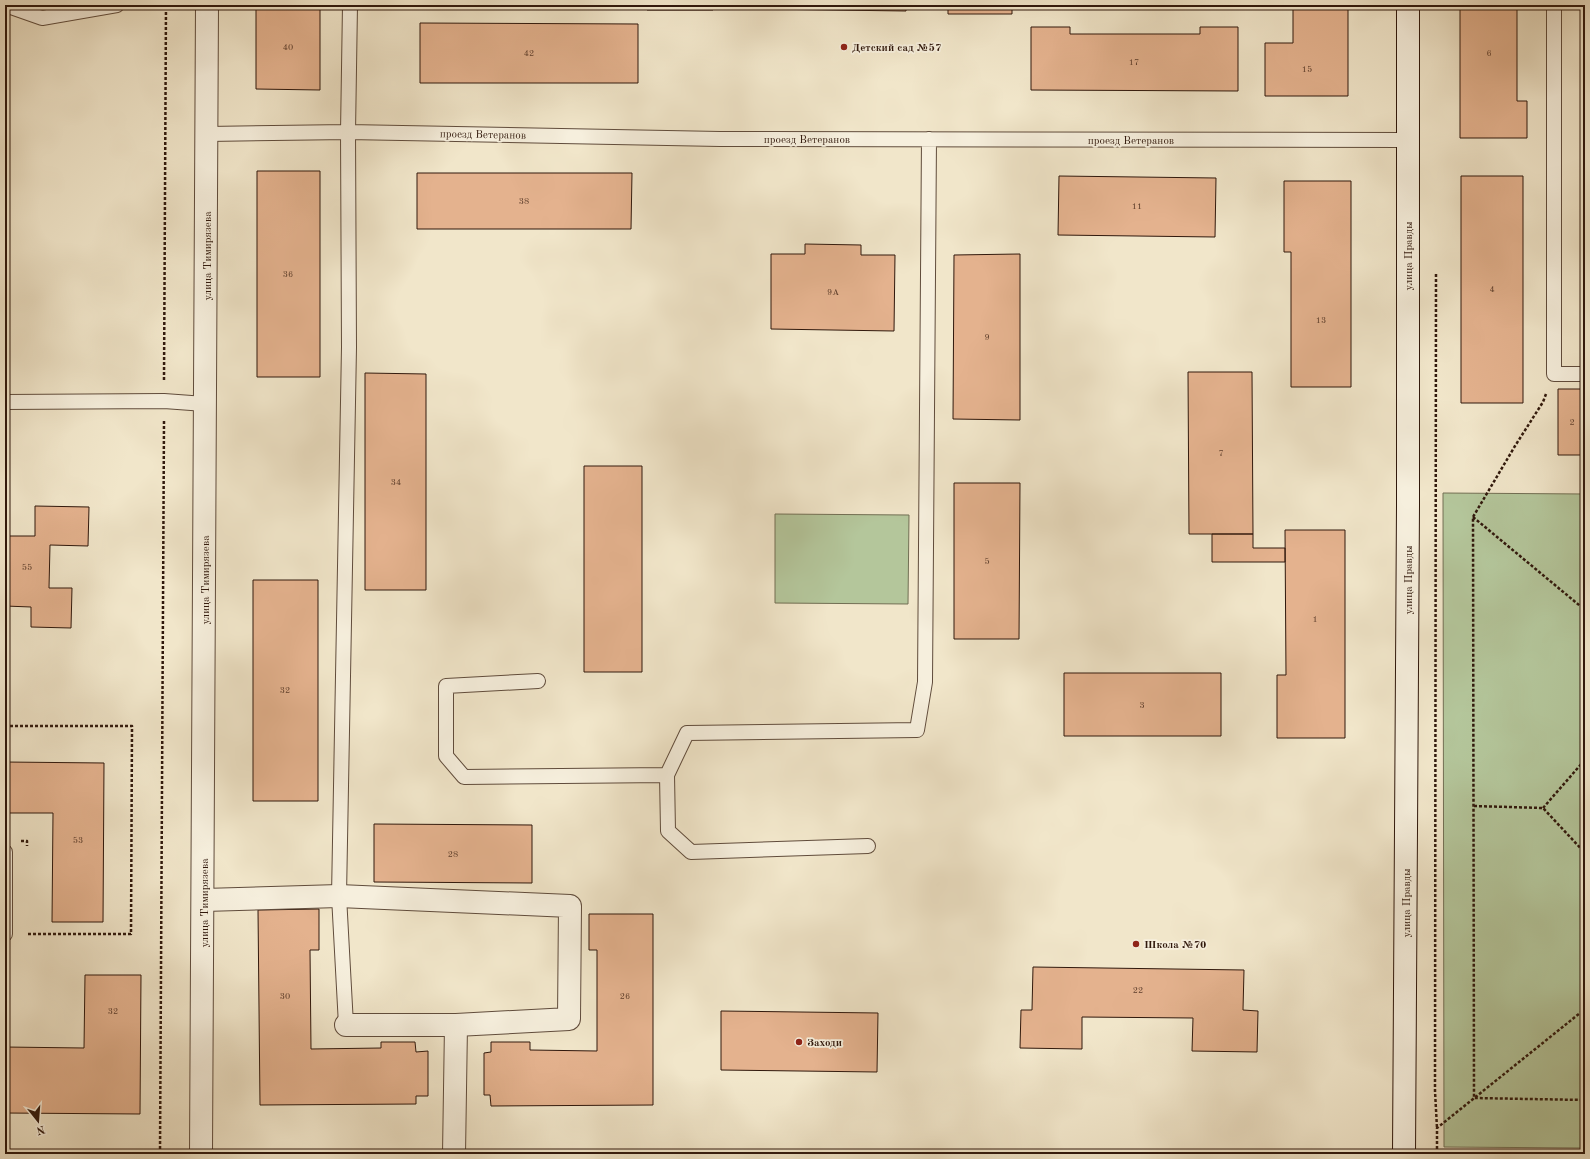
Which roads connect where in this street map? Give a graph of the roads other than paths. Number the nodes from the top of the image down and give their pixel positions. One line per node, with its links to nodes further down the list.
1 (5, 5): 2 (lane)
2 (117, 5)
3 (207, 5): 8 (street, улица Тимирязева)
4 (350, 5): 7 (lane)
5 (1408, 5): 10 (street, улица Правды)
6 (1554, 5): 11 (lane)
7 (348, 132): 8 (lane, проезд Ветеранов); 9 (lane, проезд Ветеранов); 18 (lane)
8 (208, 134): 13 (street, улица Тимирязева)
9 (929, 139): 10 (lane, проезд Ветеранов); 15 (lane)
10 (1407, 140): 25 (street, улица Правды)
11 (1585, 374)
12 (5, 402): 13 (lane)
13 (205, 404): 19 (street, улица Тимирязева)
14 (538, 681): 15 (lane)
15 (667, 775): 16 (lane)
16 (868, 846)
17 (5, 852): 20 (lane)
18 (339, 896): 19 (street); 21 (street); 22 (lane)
19 (204, 900): 23 (street, улица Тимирязева)
20 (5, 934)
21 (456, 1025): 22 (street); 24 (street)
22 (346, 1026)
23 (201, 1154)
24 (454, 1154)
25 (1404, 1154)

